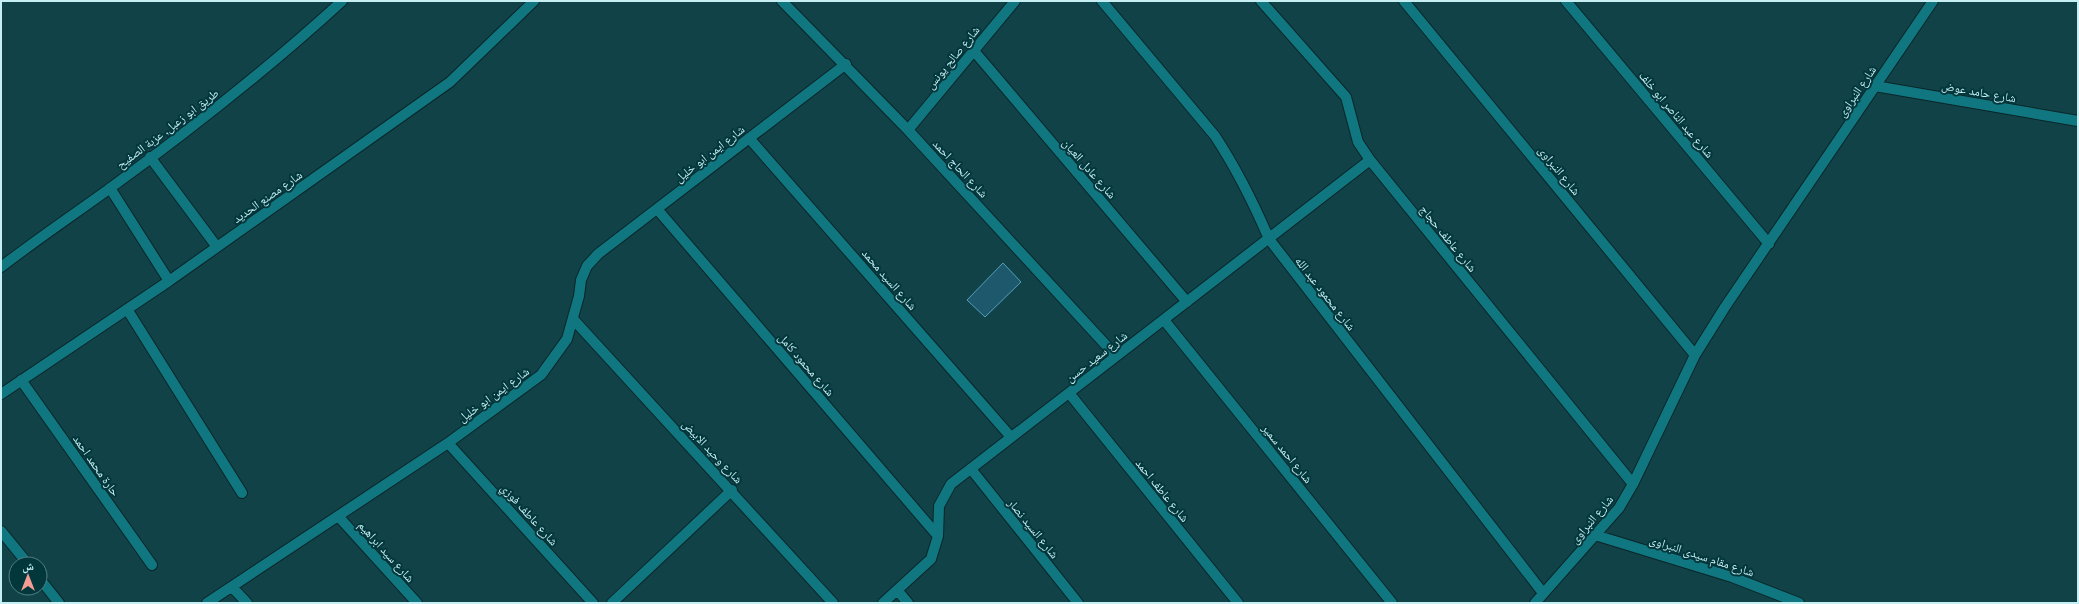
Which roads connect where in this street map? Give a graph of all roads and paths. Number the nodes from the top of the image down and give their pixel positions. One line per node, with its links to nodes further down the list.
1 (342, 1): 16 (street, طريق ابو زعبل, عزبة الصفيح)
2 (534, 1): 22 (street, شارع مصنع الحديد)
3 (782, 1): 11 (street, شارع الحاج احمد)
4 (1015, 1): 10 (street, شارع صالح يونس)
5 (1102, 1): 20 (street, شارع محمود عبد الله)
6 (1261, 1): 17 (street, شارع عاطف حجاج)
7 (1404, 1): 29 (street, شارع النبراوى)
8 (1566, 1): 21 (street, شارع عبد الناصر ابو خلف)
9 (1933, 1): 12 (street, شارع النبراوى)
10 (974, 51): 14 (street, شارع صالح يونس); 25 (street, شارع عادل العيان)
11 (846, 64): 14 (street, شارع الحاج احمد); 15 (street, شارع ايمن ابو خليل)
12 (1875, 86): 13 (street, شارع حامد عوض); 21 (street, شارع النبراوى)
13 (2078, 121)
14 (908, 130): 30 (street, شارع الحاج احمد)
15 (749, 138): 19 (street, شارع ايمن ابو خليل); 34 (street, شارع السيد محمد)
16 (150, 157): 18 (street, طريق ابو زعبل, عزبة الصفيح); 22 (street)
17 (1370, 160): 20 (street, شارع سعيد حسن); 37 (street, شارع عاطف حجاج)
18 (110, 188): 23 (street, طريق ابو زعبل, عزبة الصفيح); 24 (street)
19 (657, 209): 27 (street, شارع ايمن ابو خليل); 43 (street, شارع محمود كامل)
20 (1269, 239): 25 (street, شارع سعيد حسن); 49 (street, شارع محمود عبد الله)
21 (1769, 244): 29 (street, شارع النبراوى)
22 (217, 247): 24 (street, شارع مصنع الحديد)
23 (1, 267)
24 (169, 281): 26 (street, شارع مصنع الحديد)
25 (1187, 302): 28 (street, شارع سعيد حسن)
26 (127, 309): 31 (street, شارع مصنع الحديد); 39 (street)
27 (573, 319): 35 (street, شارع ايمن ابو خليل); 38 (street, شارع وحيد الابيض)
28 (1164, 320): 30 (street, شارع سعيد حسن); 61 (street, شارع احمد سمير)
29 (1695, 355): 37 (street, شارع النبراوى)
30 (1116, 356): 32 (street, شارع سعيد حسن)
31 (21, 380): 33 (street, شارع مصنع الحديد); 45 (street, حارة محمد احمد)
32 (1069, 393): 34 (street, شارع سعيد حسن); 60 (street, شارع عاطف احمد)
33 (1, 394)
34 (1011, 437): 36 (street, شارع سعيد حسن)
35 (448, 443): 40 (street, شارع ايمن ابو خليل); 54 (street, شارع عاطف فوزي)
36 (971, 469): 43 (street, شارع سعيد حسن); 59 (street, شارع السيد نصار)
37 (1633, 484): 42 (street, شارع النبراوى)
38 (732, 490): 55 (street); 56 (street, شارع وحيد الابيض)
39 (242, 493)
40 (338, 516): 46 (street, شارع ايمن ابو خليل); 53 (street, شارع سيد ابراهيم)
41 (1, 531): 44 (street)
42 (1595, 535): 49 (street, شارع النبراوى); 63 (street, شارع مقام سيدى النبراوى)
43 (938, 536): 48 (street, شارع سعيد حسن)
44 (21, 556)
45 (152, 565)
46 (232, 587): 51 (street, شارع ايمن ابو خليل); 52 (street)
47 (48, 589): 50 (street)
48 (897, 590): 57 (street, شارع سعيد حسن); 58 (street)
49 (1543, 593): 62 (street, شارع النبراوى)
50 (59, 603)
51 (207, 603)
52 (247, 603)
53 (417, 603)
54 (593, 603)
55 (612, 603)
56 (833, 603)
57 (883, 603)
58 (908, 603)
59 (1078, 603)
60 (1238, 603)
61 (1392, 603)
62 (1535, 603)
63 (1799, 603)

